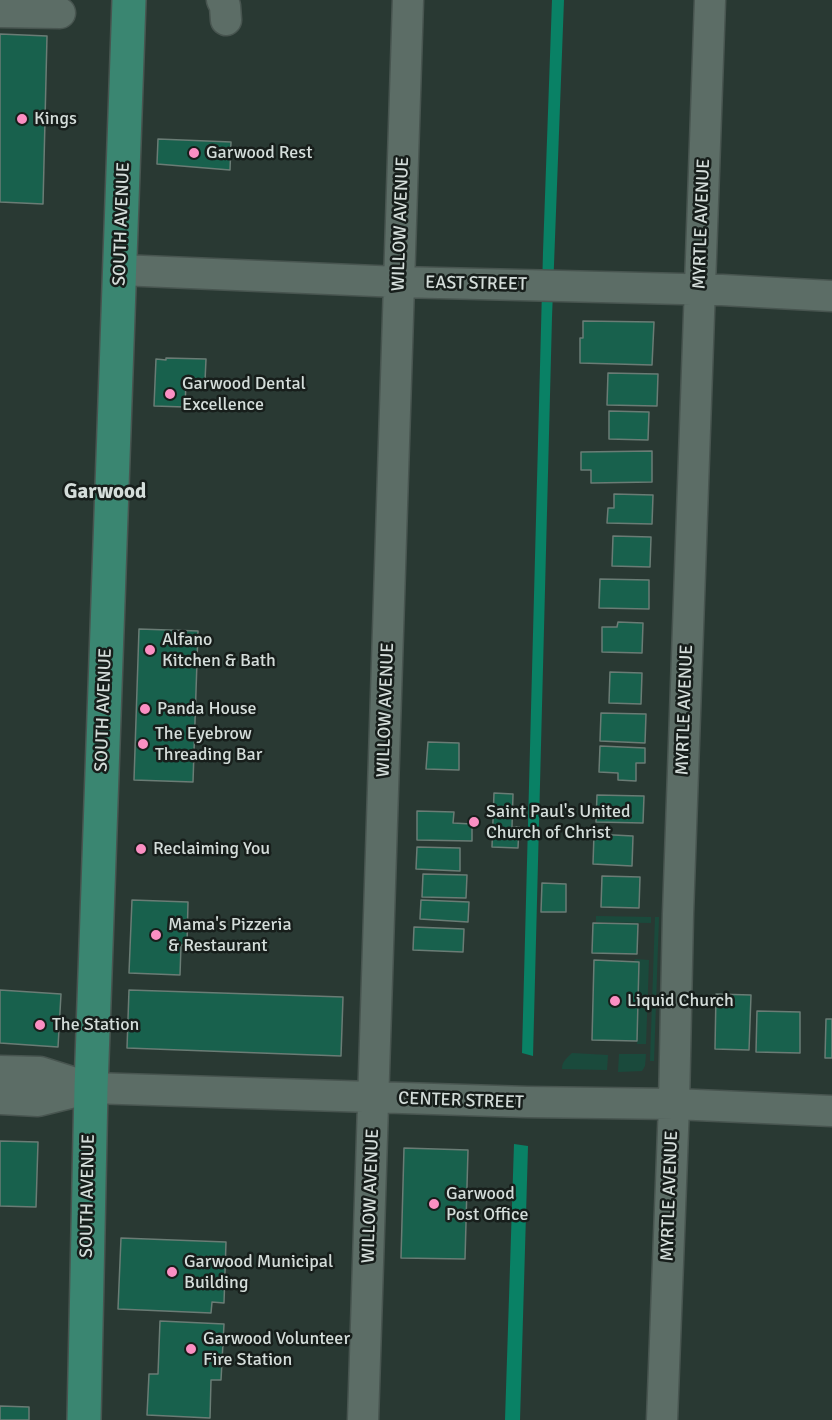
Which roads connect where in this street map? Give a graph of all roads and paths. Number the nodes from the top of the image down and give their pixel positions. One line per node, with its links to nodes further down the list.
1 (129, 0): 6 (main road, SOUTH AVENUE)
2 (408, 0): 7 (street, WILLOW AVENUE)
3 (710, 0): 8 (street, MYRTLE AVENUE)
4 (0, 12): 5 (street)
5 (60, 14)
6 (120, 270): 7 (street, EAST STREET); 11 (main road, SOUTH AVENUE)
7 (399, 282): 8 (street, EAST STREET); 12 (street, WILLOW AVENUE)
8 (700, 290): 9 (street, EAST STREET); 14 (street, MYRTLE AVENUE)
9 (832, 296)
10 (0, 1071): 11 (street, CENTER STREET)
11 (90, 1088): 12 (street, CENTER STREET); 13 (street, CENTER STREET); 16 (main road, SOUTH AVENUE)
12 (374, 1098): 14 (street, CENTER STREET); 17 (street, WILLOW AVENUE)
13 (0, 1099)
14 (674, 1104): 15 (street, CENTER STREET); 18 (street, MYRTLE AVENUE)
15 (832, 1112)
16 (84, 1420)
17 (363, 1420)
18 (662, 1420)

